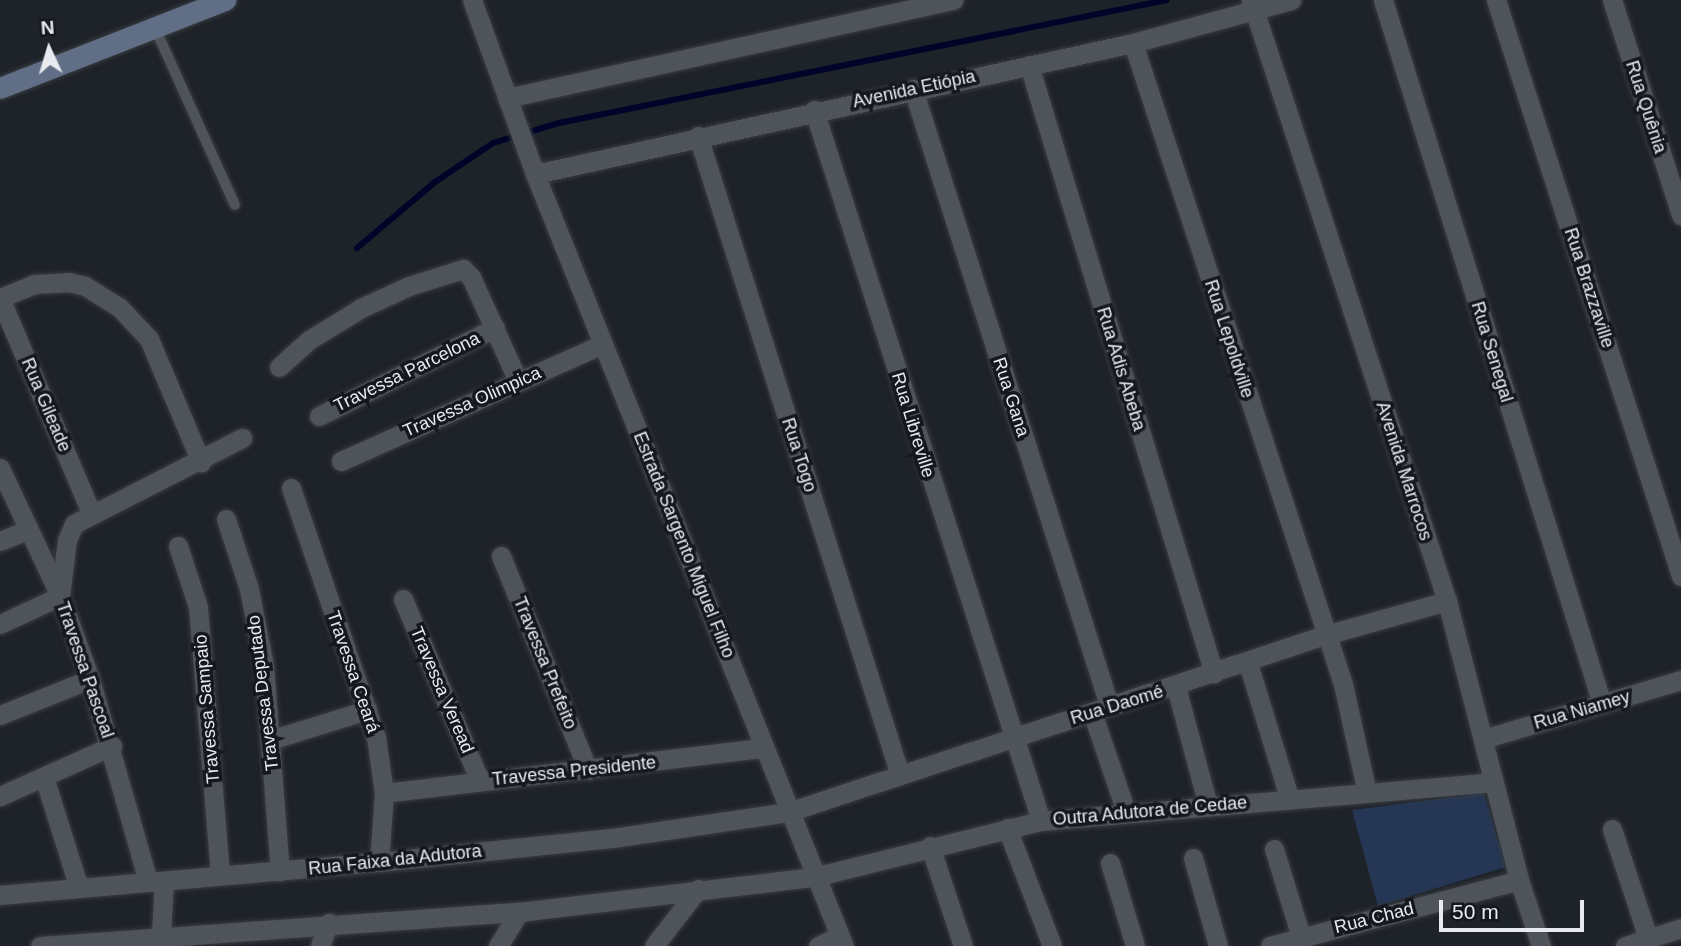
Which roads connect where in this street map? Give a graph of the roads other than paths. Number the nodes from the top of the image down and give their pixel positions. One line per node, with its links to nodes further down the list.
1 (225, 0): 10 (street)
2 (472, 0): 15 (street)
3 (953, 0): 9 (street)
4 (1291, 0): 8 (street, Avenida Etiópia)
5 (1383, 0): 49 (street, Rua Senegal)
6 (1496, 0): 38 (street, Rua Brazzaville)
7 (1612, 0): 20 (street, Rua Quênia)
8 (1253, 6): 11 (street, Avenida Etiópia); 41 (street, Avenida Marrocos)
9 (891, 7): 15 (street)
10 (155, 28): 13 (street); 19 (lane)
11 (1133, 43): 12 (street, Avenida Etiópia); 43 (street, Rua Lepoldville)
12 (1029, 65): 14 (street, Avenida Etiópia); 45 (street, Rua Adis Abeba)
13 (0, 88)
14 (914, 89): 16 (street, Avenida Etiópia); 50 (street, Rua Gana)
15 (507, 97): 18 (street, Estrada Sargento Miguel Filho)
16 (814, 110): 17 (street, Avenida Etiópia); 53 (street, Rua Libreville)
17 (698, 136): 18 (street, Avenida Etiópia); 59 (street, Rua Togo)
18 (535, 174): 23 (street, Estrada Sargento Miguel Filho)
19 (235, 205)
20 (1681, 215)
21 (0, 298): 29 (street); 32 (street, Rua Gileade)
22 (495, 328): 24 (street); 25 (street); 26 (street, Travessa Parcelona)
23 (603, 344): 25 (street, Travessa Olimpica); 57 (street, Estrada Sargento Miguel Filho)
24 (279, 367)
25 (518, 381): 28 (street, Travessa Olimpica)
26 (319, 416)
27 (242, 438): 29 (street)
28 (341, 461)
29 (201, 462): 32 (street)
30 (0, 468): 34 (street, Travessa Pascoal)
31 (291, 488): 51 (street, Travessa Ceará)
32 (91, 512): 39 (street)
33 (226, 519): 55 (street, Travessa Deputado)
34 (27, 530): 35 (street); 39 (street, Travessa Pascoal)
35 (0, 541)
36 (178, 546): 79 (street, Travessa Sampaio)
37 (501, 556): 58 (street, Travessa Prefeito)
38 (1681, 576)
39 (60, 596): 42 (street); 46 (street, Travessa Pascoal)
40 (403, 599): 61 (street, Travessa Veread)
41 (1447, 601): 43 (street, Rua Daomé); 54 (street, Avenida Marrocos)
42 (0, 624)
43 (1325, 635): 44 (street, Rua Daomé); 63 (street, Rua Lepoldville)
44 (1248, 663): 45 (street, Rua Daomé); 66 (street)
45 (1214, 674): 48 (street, Rua Daomé)
46 (90, 678): 52 (street); 56 (street, Travessa Pascoal)
47 (1681, 680): 49 (street, Rua Niamey)
48 (1176, 687): 50 (street, Rua Daomé); 67 (street)
49 (1602, 704): 54 (street, Rua Niamey)
50 (1100, 708): 53 (street, Rua Daomé); 69 (street, Rua Gana)
51 (367, 710): 55 (street); 64 (street, Travessa Ceará)
52 (0, 715)
53 (1012, 739): 59 (street, Rua Daomé); 70 (street, Rua Libreville)
54 (1483, 739): 62 (street, Avenida Marrocos)
55 (270, 740): 78 (street, Travessa Deputado)
56 (112, 746): 60 (street); 82 (street, Travessa Pascoal)
57 (764, 748): 58 (street, Travessa Presidente); 68 (street, Estrada Sargento Miguel Filho)
58 (588, 770): 61 (street, Travessa Presidente)
59 (900, 775): 68 (street, Rua Daomé)
60 (44, 777): 65 (street); 83 (street)
61 (480, 781): 64 (street, Travessa Presidente)
62 (1493, 782): 63 (street, Outra Adutora de Cedae); 81 (street, Avenida Marrocos)
63 (1366, 789): 66 (street, Outra Adutora de Cedae)
64 (384, 793): 76 (street, Travessa Ceará)
65 (0, 796)
66 (1289, 797): 67 (street, Outra Adutora de Cedae)
67 (1208, 806): 69 (street, Outra Adutora de Cedae)
68 (789, 812): 76 (street, Rua Faixa da Adutora); 80 (street, Estrada Sargento Miguel Filho)
69 (1126, 812): 70 (street, Outra Adutora de Cedae)
70 (1041, 821): 71 (street, Outra Adutora de Cedae)
71 (1007, 828): 73 (street, Outra Adutora de Cedae); 99 (street)
72 (1612, 829): 91 (street)
73 (930, 846): 80 (street, Outra Adutora de Cedae); 98 (street)
74 (1273, 849): 90 (street)
75 (1193, 858): 101 (street)
76 (379, 862): 78 (street, Rua Faixa da Adutora)
77 (1110, 863): 100 (street)
78 (280, 871): 79 (street, Rua Faixa da Adutora)
79 (220, 875): 82 (street, Rua Faixa da Adutora)
80 (814, 877): 84 (street); 92 (street, Estrada Sargento Miguel Filho)
81 (1519, 880): 90 (street, Rua Chad); 103 (street, Avenida Marrocos)
82 (156, 881): 83 (street, Rua Faixa da Adutora); 89 (street, Travessa Pascoal)
83 (79, 888): 85 (street, Rua Faixa da Adutora)
84 (698, 889): 86 (street); 96 (street)
85 (0, 895)
86 (519, 912): 87 (street); 95 (street)
87 (329, 922): 89 (street); 94 (street)
88 (1681, 928): 91 (street)
89 (162, 934): 93 (street)
90 (1301, 937): 102 (street, Rua Chad)
91 (1648, 938): 104 (street)
92 (842, 941): 97 (street)
93 (40, 946)
94 (320, 946)
95 (498, 946)
96 (654, 946)
97 (818, 946)
98 (963, 946)
99 (1052, 946)
100 (1135, 946)
101 (1218, 946)
102 (1270, 946)
103 (1541, 946)
104 (1625, 946)

